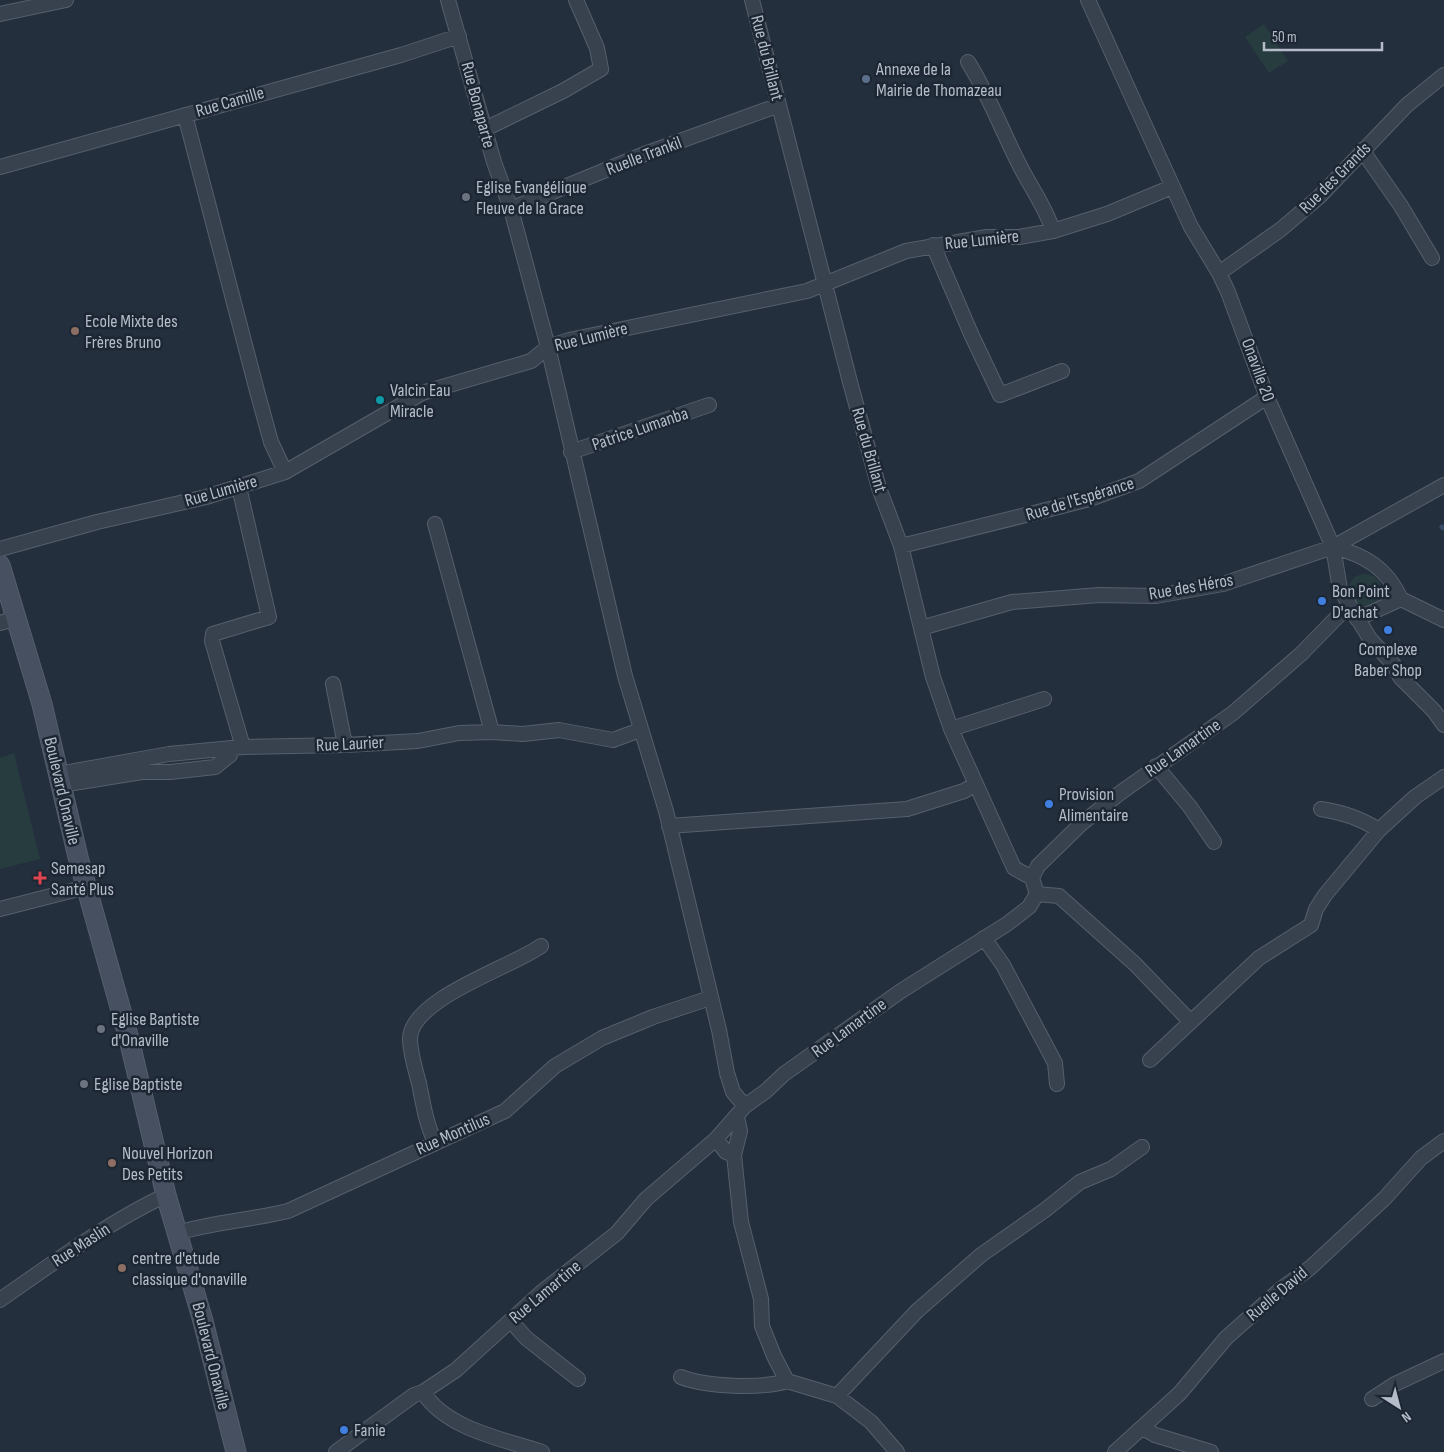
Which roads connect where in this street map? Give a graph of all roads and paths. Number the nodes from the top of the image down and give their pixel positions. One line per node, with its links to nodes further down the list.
1 (66, 0): 6 (street)
2 (448, 0): 7 (street, Rue Bonaparte)
3 (576, 0): 12 (street)
4 (752, 0): 10 (street, Rue du Brillant)
5 (1088, 0): 15 (street, Onaville 20)
6 (0, 14)
7 (459, 36): 11 (street, Rue Camille); 12 (street, Rue Bonaparte)
8 (968, 62): 17 (street)
9 (1444, 75): 13 (street, Rue des Grands)
10 (779, 105): 16 (street, Ruelle Trankil); 21 (street, Rue du Brillant)
11 (185, 115): 14 (street, Rue Camille); 27 (street)
12 (486, 129): 16 (street, Rue Bonaparte)
13 (1362, 150): 19 (street); 20 (street, Rue des Grands)
14 (0, 167)
15 (1172, 187): 17 (street, Rue Lumière); 20 (street, Onaville 20)
16 (511, 209): 22 (street, Rue Bonaparte)
17 (1053, 231): 18 (street, Rue Lumière)
18 (934, 245): 21 (street, Rue Lumière); 23 (street)
19 (1432, 258)
20 (1219, 273): 24 (street, Onaville 20)
21 (825, 283): 22 (street, Rue Lumière); 31 (street, Rue du Brillant)
22 (548, 347): 26 (street, Rue Bonaparte); 27 (street, Rue Lumière)
23 (1062, 371)
24 (1267, 397): 31 (street, Rue de l'Espérance); 32 (street, Onaville 20)
25 (709, 405): 26 (street, Patrice Lumanba)
26 (571, 452): 45 (street, Rue Bonaparte)
27 (285, 472): 29 (street, Rue Lumière)
28 (1444, 485): 32 (street, Rue des Héros)
29 (239, 486): 33 (street, Rue Lumière); 48 (street)
30 (435, 524): 46 (street)
31 (901, 546): 40 (street, Rue du Brillant)
32 (1334, 547): 35 (street); 36 (street, Onaville 20); 40 (street, Rue des Héros)
33 (0, 549)
34 (0, 565): 38 (street, Boulevard Onaville)
35 (1401, 599): 37 (street); 39 (street)
36 (1348, 606): 37 (street, Onaville 20); 49 (street, Rue Lamartine)
37 (1357, 619): 43 (street, Onaville 20)
38 (8, 620): 51 (street, Boulevard Onaville)
39 (1444, 620)
40 (921, 628): 44 (street, Rue du Brillant)
41 (333, 684): 47 (street)
42 (1044, 699): 44 (street)
43 (1444, 725)
44 (951, 729): 52 (street, Rue du Brillant)
45 (640, 730): 46 (street, Rue Laurier); 54 (street, Rue Bonaparte)
46 (492, 732): 47 (street, Rue Laurier)
47 (345, 745): 48 (street, Rue Laurier)
48 (237, 748): 51 (street, Rue Laurier)
49 (1156, 766): 56 (street); 57 (street, Rue Lamartine)
50 (1444, 777): 55 (street)
51 (59, 780): 58 (street, Boulevard Onaville)
52 (976, 784): 54 (street); 57 (street, Rue du Brillant)
53 (1321, 809): 55 (street)
54 (669, 826): 63 (street, Rue Bonaparte)
55 (1378, 830): 64 (street)
56 (1214, 842)
57 (1032, 878): 59 (street)
58 (86, 887): 60 (street); 73 (street, Boulevard Onaville)
59 (1037, 894): 61 (street, Rue Lamartine); 64 (street)
60 (0, 909)
61 (984, 938): 66 (street); 67 (street, Rue Lamartine)
62 (542, 946): 70 (street)
63 (710, 998): 67 (street, Rue Bonaparte); 70 (street, Rue Montilus)
64 (1190, 1021): 65 (street)
65 (1150, 1060)
66 (1057, 1084)
67 (741, 1111): 68 (street, Rue Lamartine); 72 (street)
68 (716, 1139): 72 (street); 76 (street, Rue Lamartine)
69 (1444, 1141): 84 (street, Ruelle David)
70 (435, 1142): 74 (street, Rue Montilus)
71 (1142, 1147): 82 (street)
72 (734, 1155): 80 (street)
73 (166, 1195): 74 (street, Boulevard Onaville); 75 (street, Rue Maslin)
74 (177, 1233): 85 (street, Boulevard Onaville)
75 (0, 1300)
76 (511, 1321): 79 (street); 81 (street, Rue Lamartine)
77 (1444, 1361): 83 (street)
78 (681, 1377): 80 (street)
79 (578, 1379)
80 (787, 1381): 82 (street)
81 (423, 1392): 86 (street, Rue Lamartine); 87 (street)
82 (837, 1396): 88 (street)
83 (1372, 1399)
84 (1143, 1428): 89 (street, Ruelle David); 90 (street)
85 (236, 1452)
86 (336, 1452)
87 (542, 1452)
88 (897, 1452)
89 (1115, 1452)
90 (1210, 1452)

